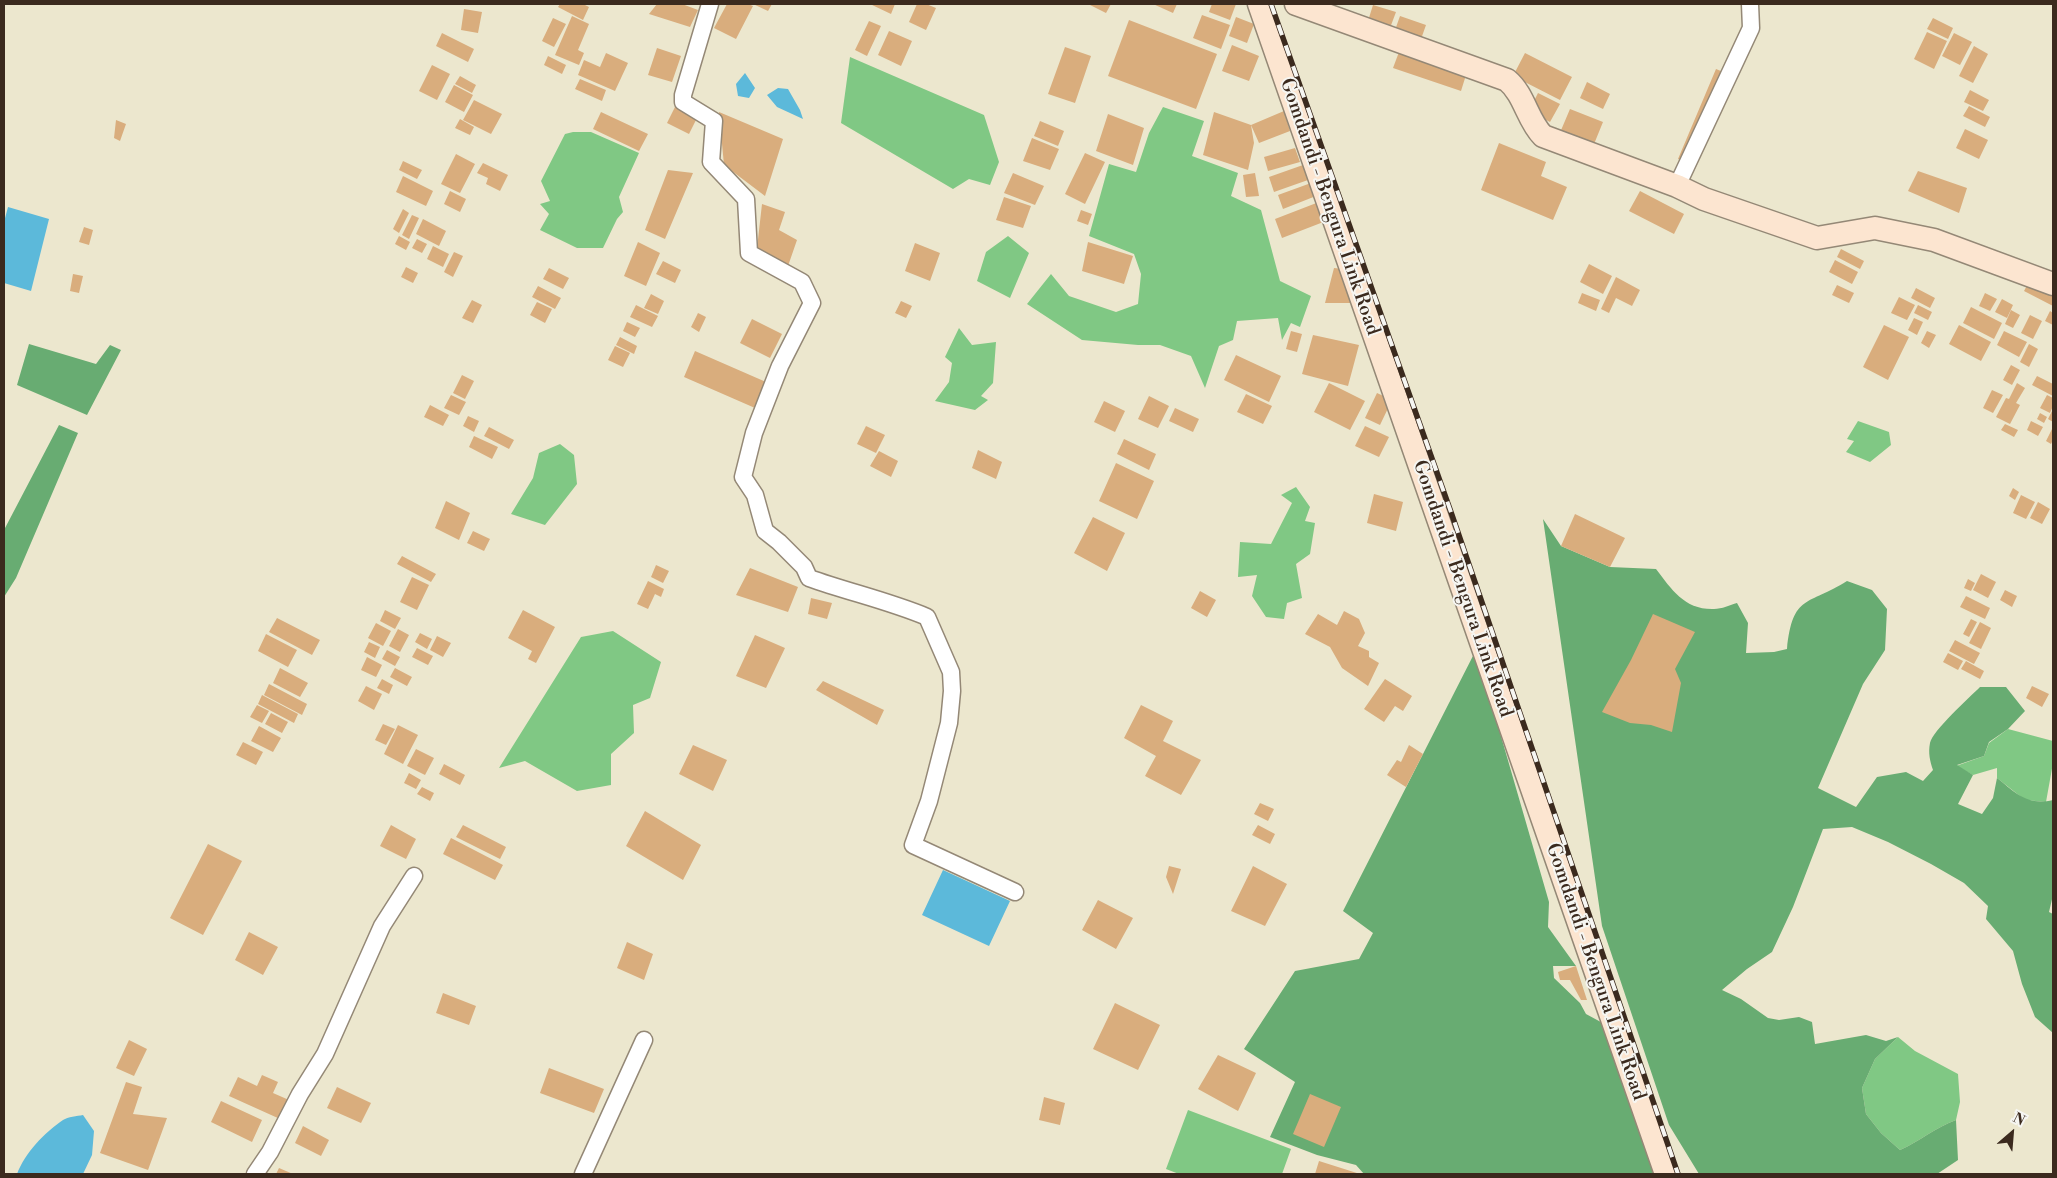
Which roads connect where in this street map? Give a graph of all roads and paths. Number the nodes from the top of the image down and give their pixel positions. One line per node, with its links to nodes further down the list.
1 (710, 4): 8 (street)
2 (1259, 4): 12 (main road, Gomdandi - Bengura Link Road)
3 (1296, 4): 5 (main road)
4 (1750, 4): 5 (street)
5 (1677, 186): 6 (main road)
6 (2053, 284)
7 (414, 876): 10 (street)
8 (1015, 892)
9 (644, 1040): 11 (street)
10 (255, 1174)
11 (583, 1174)
12 (1666, 1174)

